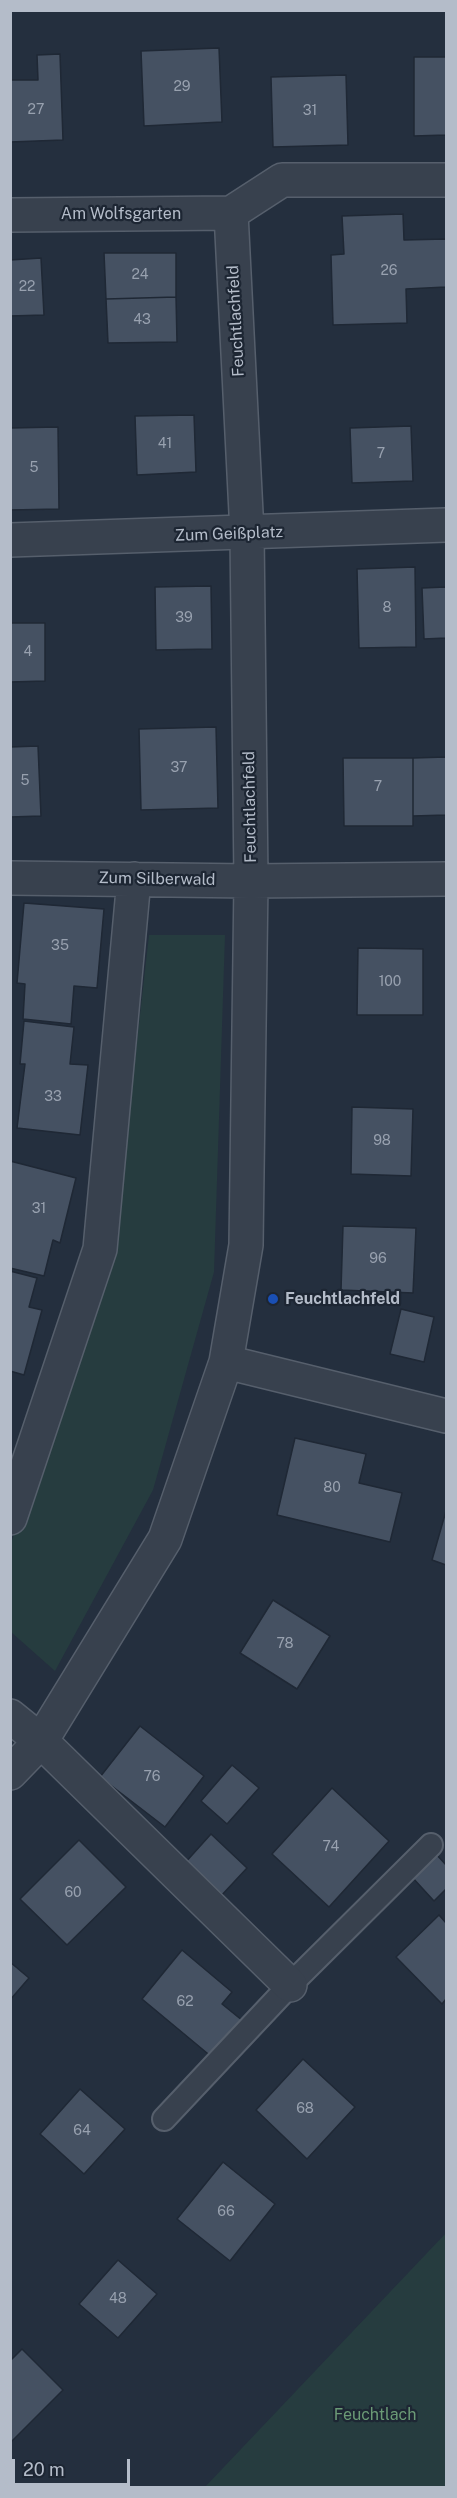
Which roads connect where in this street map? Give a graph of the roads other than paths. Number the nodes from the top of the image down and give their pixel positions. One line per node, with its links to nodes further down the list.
1 (447, 180): 2 (street)
2 (231, 213): 3 (street, Am Wolfsgarten); 5 (street, Feuchtlachfeld)
3 (10, 214)
4 (447, 525): 5 (street, Zum Geißplatz)
5 (247, 533): 6 (street, Zum Geißplatz); 10 (street, Feuchtlachfeld)
6 (10, 540)
7 (10, 878): 8 (street, Zum Silberwald)
8 (134, 879): 10 (street, Zum Silberwald); 13 (street)
9 (447, 879): 10 (street, Zum Silberwald)
10 (251, 881): 11 (street, Feuchtlachfeld)
11 (226, 1362): 12 (street); 15 (street, Feuchtlachfeld)
12 (447, 1416)
13 (10, 1518)
14 (10, 1716): 15 (street)
15 (41, 1741): 16 (street, Feuchtlachfeld); 18 (street)
16 (10, 1773)
17 (431, 1845): 18 (lane)
18 (290, 1985): 19 (lane)
19 (164, 2119)

